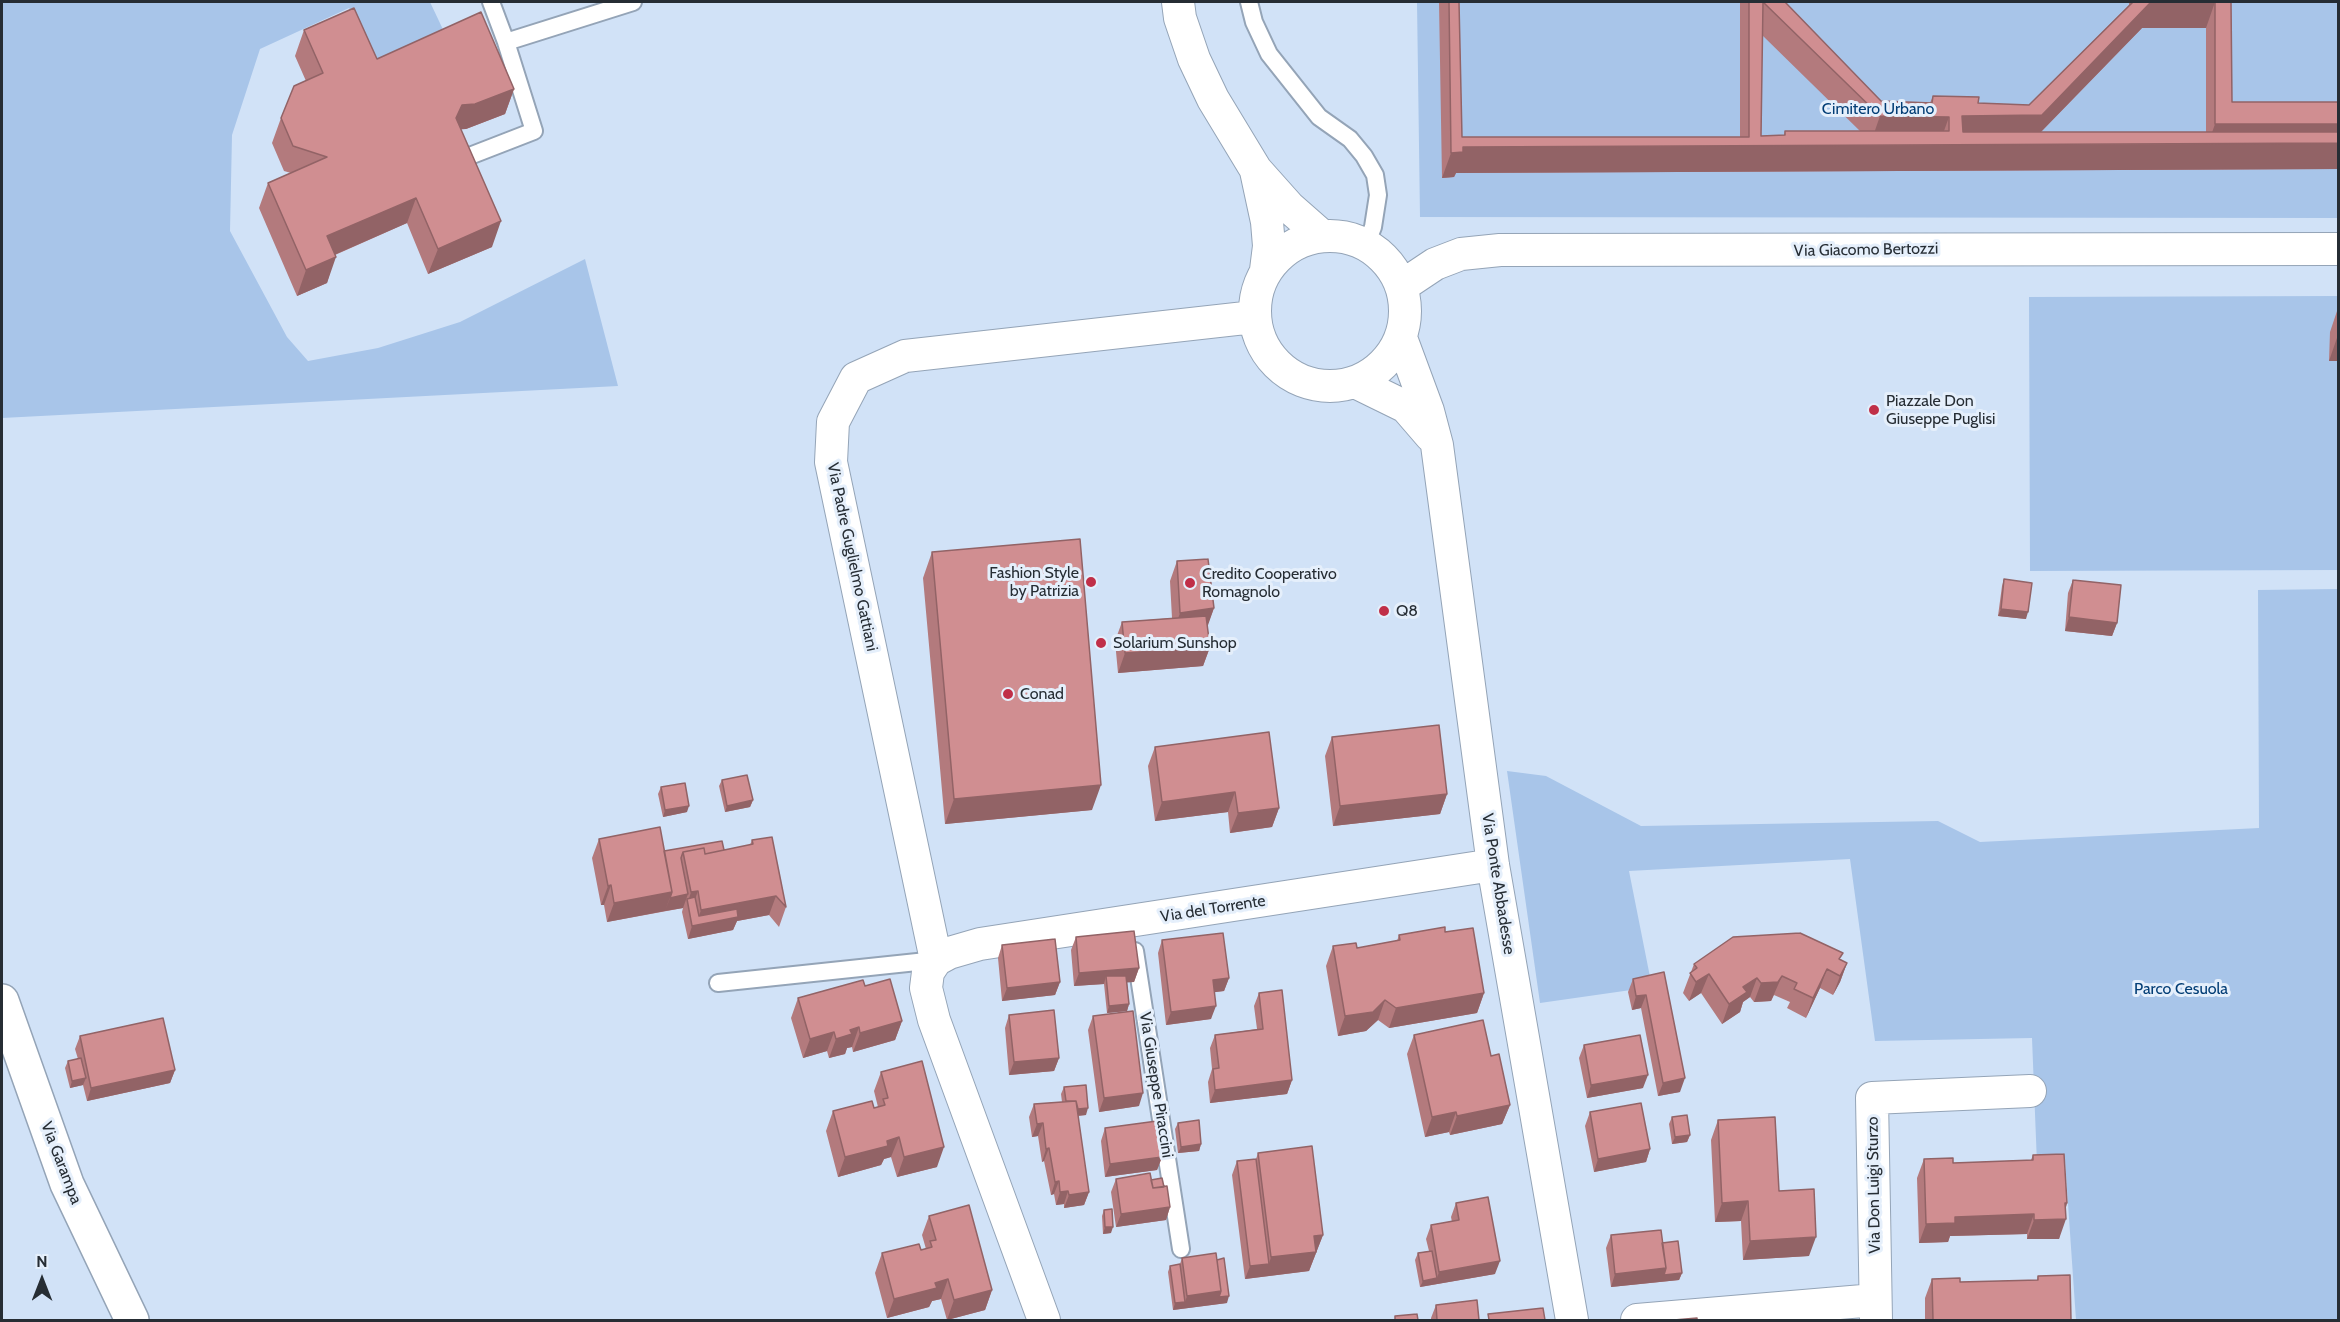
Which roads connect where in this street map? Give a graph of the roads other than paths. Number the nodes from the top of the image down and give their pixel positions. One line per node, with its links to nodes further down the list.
1 (491, 2): 5 (lane)
2 (633, 2): 5 (lane)
3 (1178, 2): 7 (street)
4 (1249, 2): 9 (lane)
5 (506, 42): 6 (lane)
6 (467, 157)
7 (1256, 170): 8 (street); 11 (street)
8 (1322, 236): 9 (street); 11 (street)
9 (1366, 245): 12 (street)
10 (2338, 249): 12 (street, Via Giacomo Bertozzi)
11 (1266, 270): 13 (street)
12 (1402, 286): 14 (street)
13 (1254, 317): 15 (street); 19 (street, Via Padre Guglielmo Gattiani)
14 (1401, 338): 15 (street); 16 (street, Via Ponte Abbadesse)
15 (1355, 382): 16 (street)
16 (1437, 444): 17 (street, Via Ponte Abbadesse)
17 (1493, 865): 18 (street, Via del Torrente); 27 (street, Via Ponte Abbadesse)
18 (1131, 921): 19 (street, Via del Torrente); 23 (lane, Via Giuseppe Piraccini)
19 (936, 960): 20 (lane, Via del Torrente); 26 (street)
20 (718, 983)
21 (2, 1001): 25 (street, Via Garampa)
22 (2030, 1091): 24 (street, Via Don Luigi Sturzo)
23 (1181, 1249)
24 (1876, 1310): 28 (street)
25 (132, 1320)
26 (1044, 1320)
27 (1572, 1320)
28 (1637, 1320)

